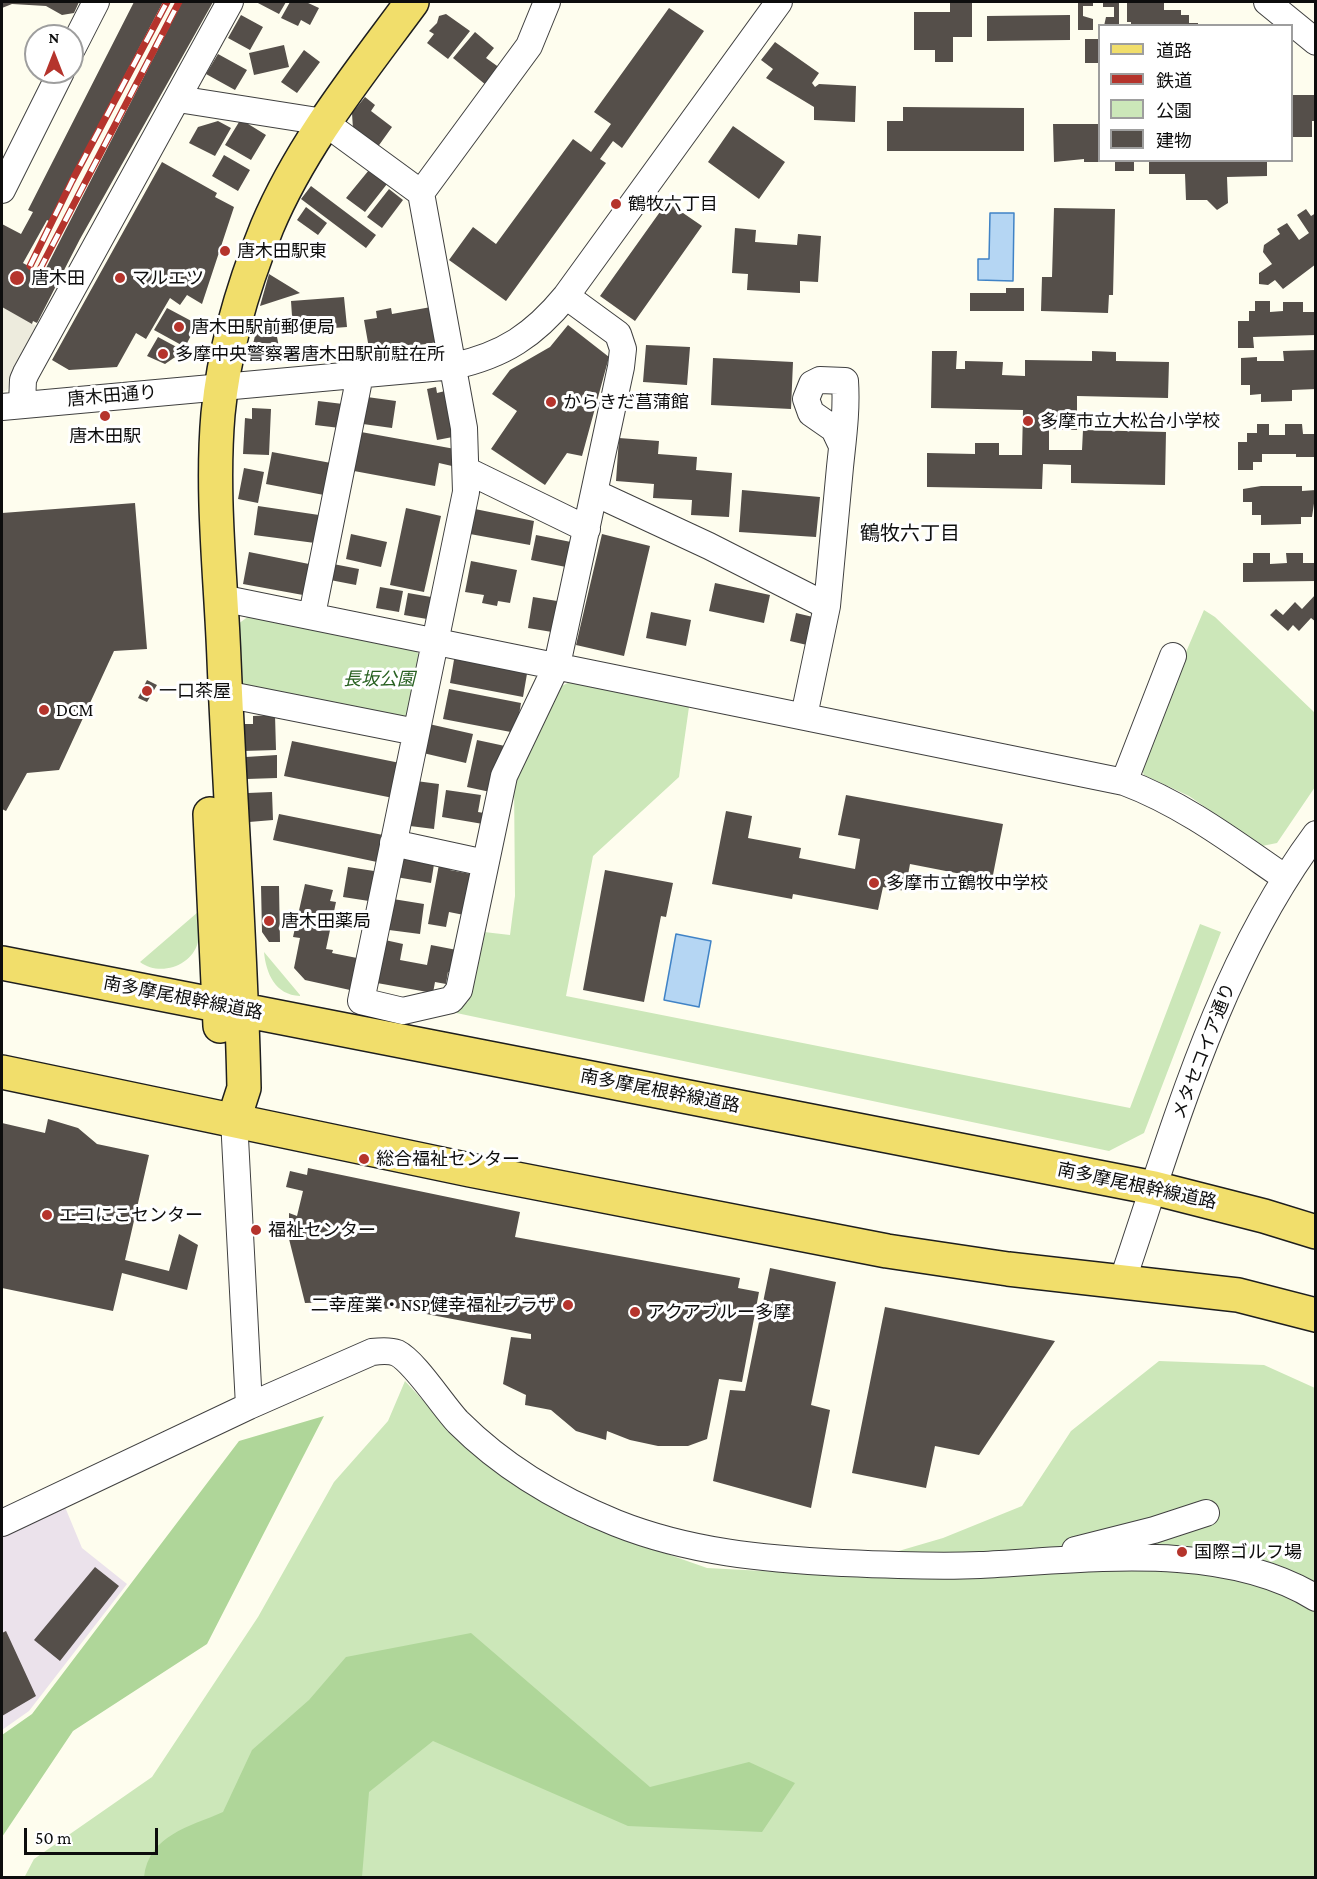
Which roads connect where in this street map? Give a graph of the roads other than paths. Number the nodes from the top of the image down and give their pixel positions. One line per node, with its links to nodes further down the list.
1 (96, 2): 8 (street)
2 (230, 2): 11 (street)
3 (386, 2): 12 (main road)
4 (412, 2): 12 (main road)
5 (547, 2): 15 (street)
6 (779, 2): 16 (street, 唐木田通り)
7 (1267, 2): 9 (street)
8 (84, 26)
9 (1316, 42)
10 (53, 84): 13 (street)
11 (178, 99): 12 (street); 20 (street)
12 (313, 120): 15 (street); 19 (main road)
13 (11, 151): 14 (street)
14 (2, 190)
15 (421, 193): 17 (street)
16 (566, 296): 17 (street, 唐木田通り); 23 (street)
17 (454, 366): 18 (street, 唐木田通り); 22 (street)
18 (360, 375): 19 (street, 唐木田通り); 27 (street)
19 (211, 388): 20 (street, 唐木田通り); 25 (main road); 40 (main road)
20 (8, 397)
21 (842, 446): 26 (street)
22 (468, 471): 24 (street); 28 (street)
23 (595, 493): 24 (street); 26 (street)
24 (587, 530): 30 (street)
25 (221, 598): 27 (street); 31 (main road)
26 (827, 606): 32 (street)
27 (312, 615): 28 (street)
28 (436, 640): 30 (street); 33 (street)
29 (1173, 656): 34 (street)
30 (557, 665): 32 (street); 37 (street)
31 (225, 694): 33 (street); 40 (main road)
32 (804, 716): 34 (street)
33 (416, 732): 36 (street)
34 (1124, 782): 38 (street)
35 (1316, 834): 38 (street, メタセコイア通り)
36 (393, 843): 37 (street); 37 (street)
37 (485, 863)
38 (1284, 877): 43 (street, メタセコイア通り)
39 (2, 963): 40 (main road, 南多摩尾根幹線道路)
40 (230, 1007): 42 (main road); 43 (main road, 南多摩尾根幹線道路)
41 (2, 1072): 42 (main road)
42 (234, 1119): 45 (main road); 47 (street)
43 (1154, 1188): 44 (main road, 南多摩尾根幹線道路); 45 (street, メタセコイア通り)
44 (1316, 1232)
45 (1122, 1282): 46 (main road)
46 (1316, 1316)
47 (249, 1406): 49 (street); 50 (street)
48 (1206, 1513): 50 (street)
49 (2, 1523)
50 (1028, 1561): 51 (street)
51 (1316, 1598)

